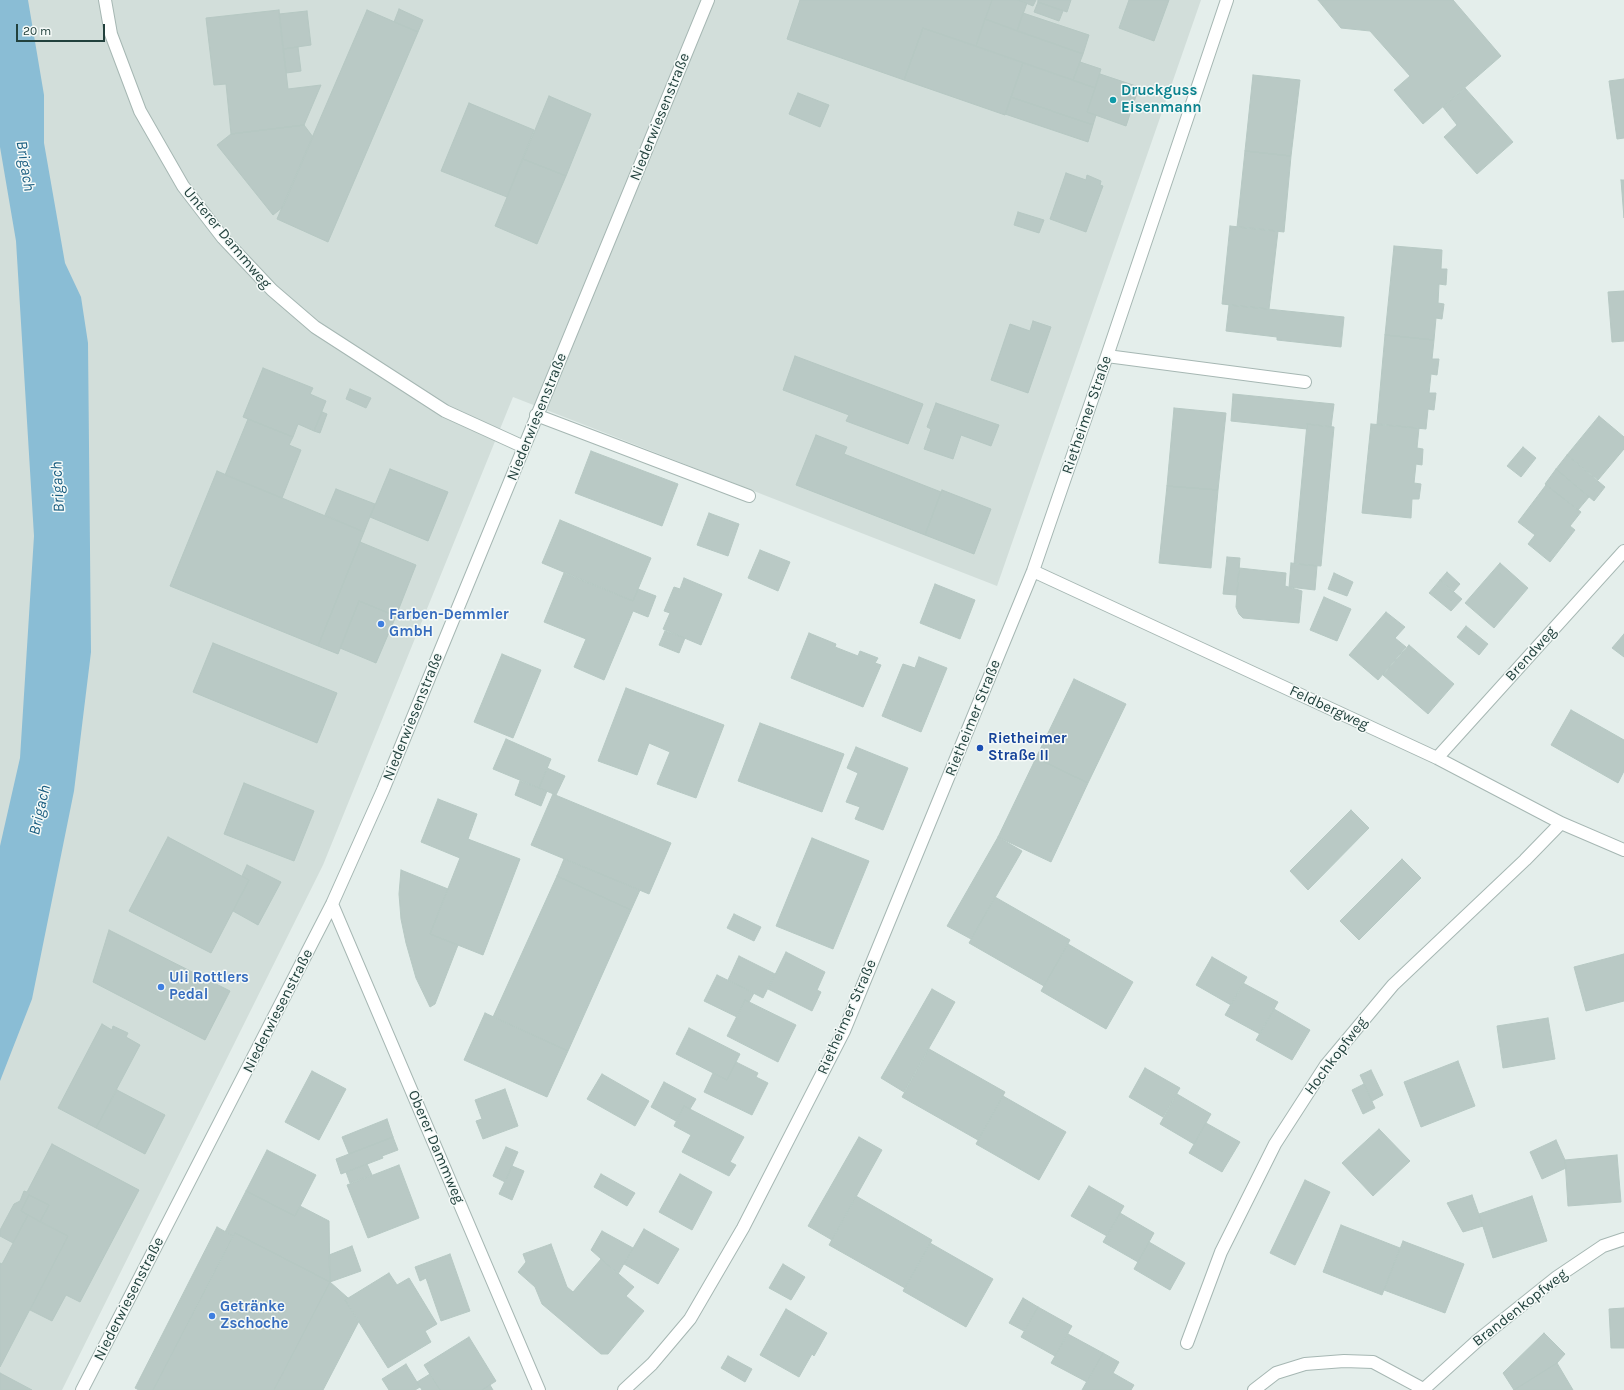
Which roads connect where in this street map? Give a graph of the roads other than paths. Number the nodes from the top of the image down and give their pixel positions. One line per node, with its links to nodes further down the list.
1 (105, 0): 7 (street, Unterer Dammweg)
2 (708, 0): 6 (street, Niederwiesenstraße)
3 (1227, 0): 4 (street, Rietheimer Straße)
4 (1107, 356): 5 (street); 10 (street, Rietheimer Straße)
5 (1306, 382)
6 (536, 415): 7 (street, Niederwiesenstraße); 8 (street)
7 (524, 447): 14 (street, Niederwiesenstraße)
8 (749, 496)
9 (1624, 551): 11 (street, Brendweg)
10 (1033, 571): 11 (street, Feldbergweg); 20 (street, Rietheimer Straße)
11 (1438, 758): 12 (street, Feldbergweg)
12 (1561, 823): 13 (street, Feldbergweg); 16 (street, Hochkopfweg)
13 (1624, 850)
14 (332, 904): 18 (street, Niederwiesenstraße); 19 (street, Oberer Dammweg)
15 (1624, 1239): 17 (street, Brandenkopfweg)
16 (1187, 1342)
17 (1424, 1389): 21 (street)
18 (82, 1390)
19 (539, 1390)
20 (624, 1390)
21 (1254, 1390)

